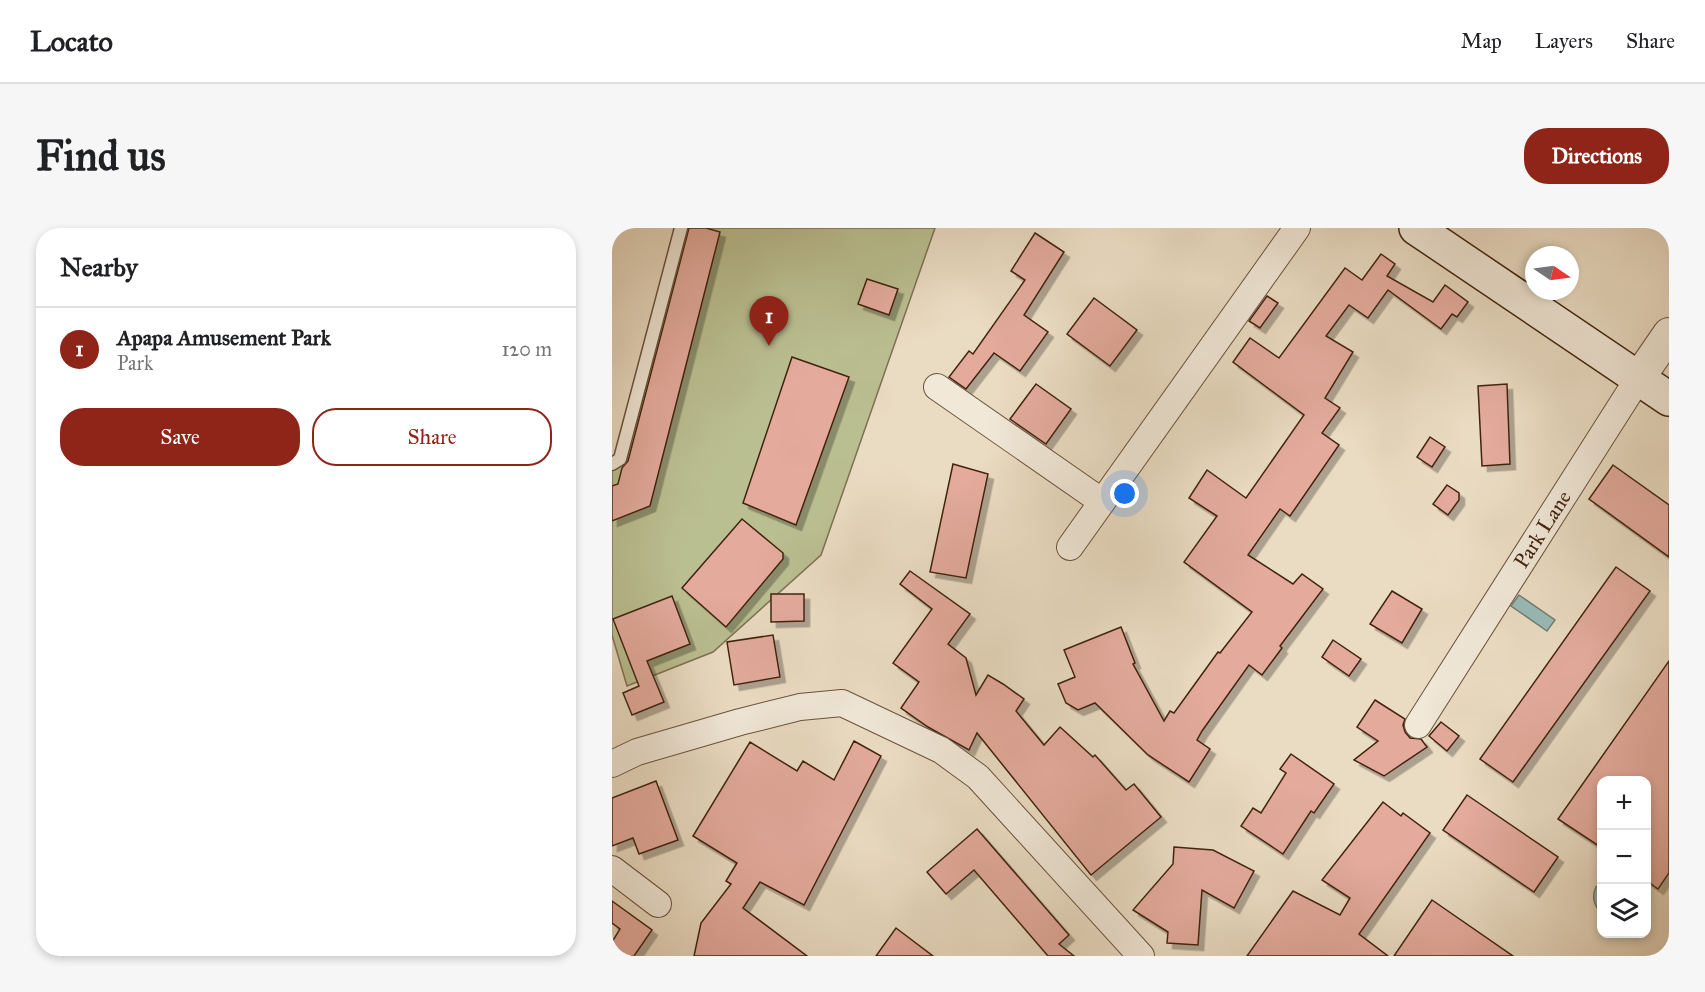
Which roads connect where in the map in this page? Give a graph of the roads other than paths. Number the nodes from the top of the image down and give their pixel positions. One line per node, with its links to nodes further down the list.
1 (681, 228): 8 (lane)
2 (1297, 228): 9 (street)
3 (1416, 228): 5 (main road)
4 (1669, 334): 5 (street, Park Lane)
5 (1638, 379): 7 (main road); 11 (street, Park Lane)
6 (937, 387): 9 (street)
7 (1669, 399)
8 (612, 464)
9 (1101, 501): 10 (street)
10 (1070, 548)
11 (1418, 725)
12 (612, 764): 15 (street)
13 (612, 869): 14 (street)
14 (658, 904)
15 (1141, 956)

